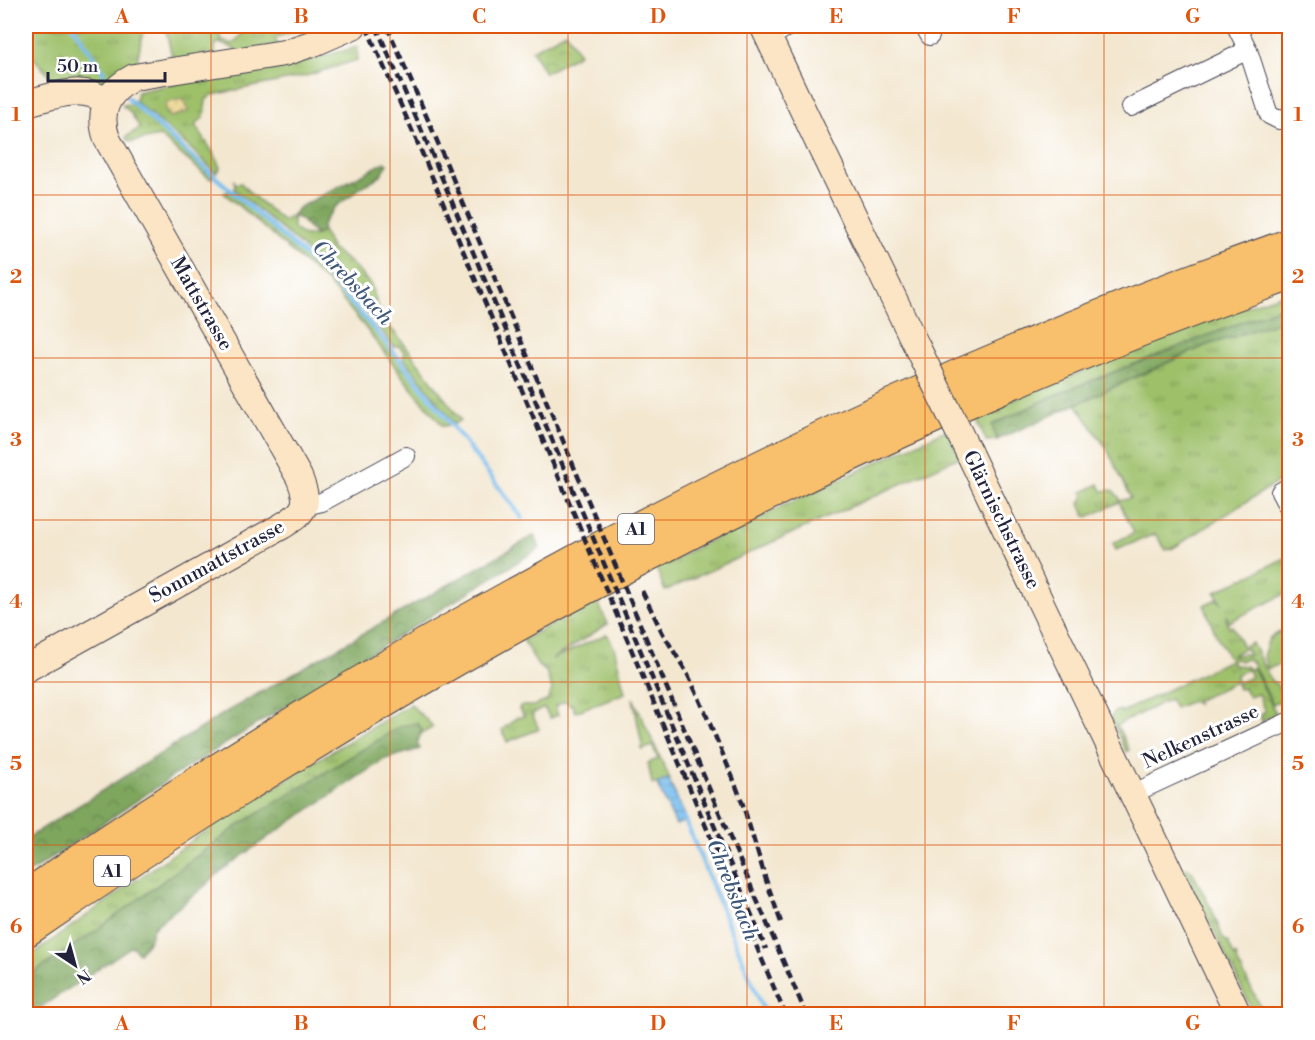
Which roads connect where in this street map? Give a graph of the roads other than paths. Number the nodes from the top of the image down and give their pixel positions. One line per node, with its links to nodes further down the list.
1 (353, 26): 5 (street)
2 (1236, 26): 4 (street)
3 (774, 30): 17 (street, Glärnischstrasse, bridge)
4 (1248, 50): 7 (street); 8 (street)
5 (107, 101): 6 (street); 13 (street, Mattstrasse)
6 (26, 103)
7 (1131, 107)
8 (1290, 116)
9 (1290, 245): 18 (highway, A1)
10 (1290, 274): 19 (highway, A1)
11 (406, 456): 13 (street, Sonnmattstrasse)
12 (1290, 486): 14 (street)
13 (305, 506): 15 (street, Sonnmattstrasse)
14 (1290, 511)
15 (26, 669)
16 (1290, 721): 17 (street, Nelkenstrasse)
17 (1132, 794): 20 (street, Glärnischstrasse)
18 (26, 897)
19 (26, 930)
20 (1238, 1014)

